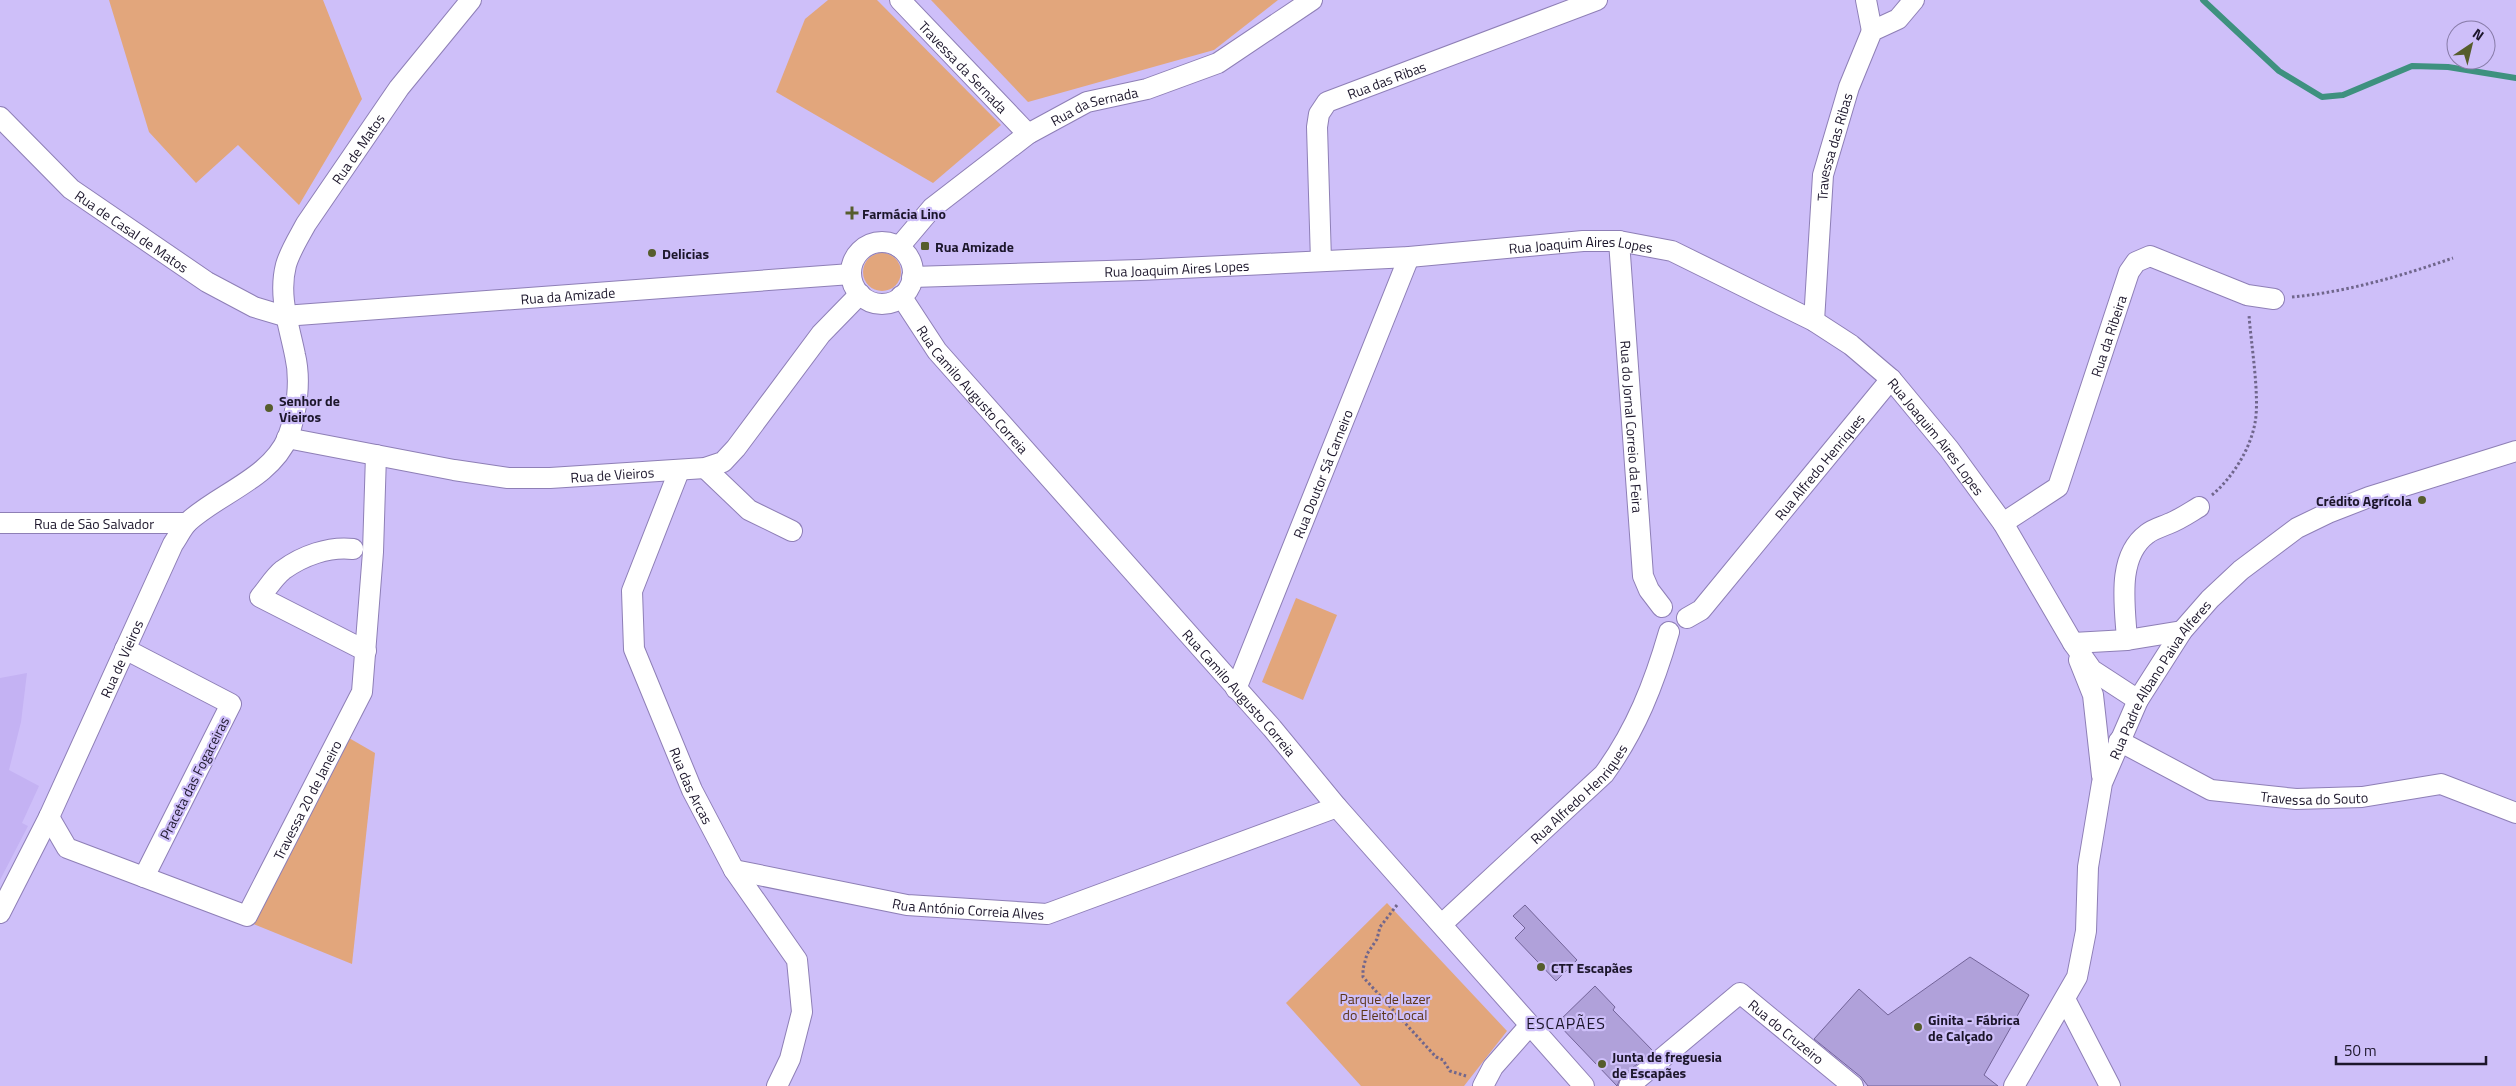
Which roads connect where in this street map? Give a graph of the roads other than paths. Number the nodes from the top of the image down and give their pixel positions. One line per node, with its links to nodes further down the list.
1 (471, 0): 19 (street, Rua de Matos)
2 (900, 0): 9 (street, Travessa da Sernada)
3 (1312, 0): 9 (street, Rua da Sernada)
4 (1597, 0): 13 (street, Rua das Ribas)
5 (1866, 0): 7 (street)
6 (1914, 0): 7 (street)
7 (1872, 31): 20 (street, Travessa das Ribas)
8 (0, 117): 19 (street, Rua de Casal de Matos)
9 (1028, 134): 11 (street, Rua da Sernada)
10 (1619, 241): 12 (street, Rua Joaquim Aires Lopes); 20 (street, Rua Joaquim Aires Lopes); 33 (street, Rua do Jornal Correio da Feira)
11 (899, 247): 14 (street); 15 (street)
12 (1409, 257): 13 (street, Rua Joaquim Aires Lopes); 41 (street, Rua Doutor Sá Carneiro)
13 (1321, 261): 15 (street, Rua Joaquim Aires Lopes)
14 (851, 274): 16 (street); 19 (street, Rua da Amizade)
15 (912, 277): 17 (street)
16 (860, 294): 17 (street); 25 (street, Rua de Vieiros)
17 (901, 296): 41 (street, Rua Camilo Augusto Correia)
18 (2274, 299): 30 (street, Rua da Ribeira)
19 (284, 316): 22 (street, Rua de Vieiros)
20 (1814, 321): 21 (street, Rua Joaquim Aires Lopes)
21 (1891, 379): 30 (street, Rua Joaquim Aires Lopes); 34 (street, Rua Alfredo Henriques)
22 (287, 438): 23 (street, Rua de Vieiros); 29 (street, Rua de Vieiros)
23 (376, 455): 26 (street, Rua de Vieiros); 40 (street, Travessa 20 de Janeiro)
24 (2514, 457): 35 (street, Rua Padre Albano Paiva Alferes)
25 (705, 468): 26 (street, Rua de Vieiros); 31 (street)
26 (679, 471): 48 (street, Rua das Arcas)
27 (2199, 507): 37 (street)
28 (0, 523): 29 (street, Rua de São Salvador)
29 (187, 523): 39 (street, Rua de Vieiros)
30 (2003, 523): 38 (street, Rua Joaquim Aires Lopes)
31 (792, 531)
32 (353, 549): 40 (street)
33 (1662, 607): 34 (street); 36 (street)
34 (1687, 618): 36 (street, Rua Alfredo Henriques)
35 (2182, 631): 37 (street); 42 (street, Rua Padre Albano Paiva Alferes)
36 (1669, 632): 51 (street, Rua Alfredo Henriques)
37 (2126, 640): 38 (street)
38 (2073, 644): 42 (street); 44 (street)
39 (126, 649): 47 (street, Rua de Vieiros); 49 (street, Praceta das Fogaceiras)
40 (366, 651): 49 (street, Travessa 20 de Janeiro)
41 (1236, 689): 45 (street, Rua Camilo Augusto Correia)
42 (2138, 700): 43 (street, Rua Padre Albano Paiva Alferes)
43 (2119, 741): 44 (street, Rua Padre Albano Paiva Alferes); 46 (street, Travessa do Souto)
44 (2102, 783): 52 (street, Rua Padre Albano Paiva Alferes)
45 (1337, 807): 48 (street, Rua António Correia Alves); 51 (street, Rua Camilo Augusto Correia)
46 (2516, 812)
47 (49, 817): 49 (street, Travessa 20 de Janeiro); 50 (street, Rua de Vieiros)
48 (734, 870): 55 (street, Rua das Arcas)
49 (144, 877)
50 (0, 913)
51 (1442, 924): 53 (street, Rua Camilo Augusto Correia)
52 (2065, 999): 59 (street, Rua Padre Albano Paiva Alferes); 60 (street)
53 (1530, 1025): 54 (street); 56 (street, Rua Camilo Augusto Correia)
54 (1476, 1082)
55 (777, 1086)
56 (1584, 1086)
57 (1629, 1086): 58 (street, Rua do Cruzeiro)
58 (1853, 1086)
59 (2014, 1086)
60 (2110, 1086)

